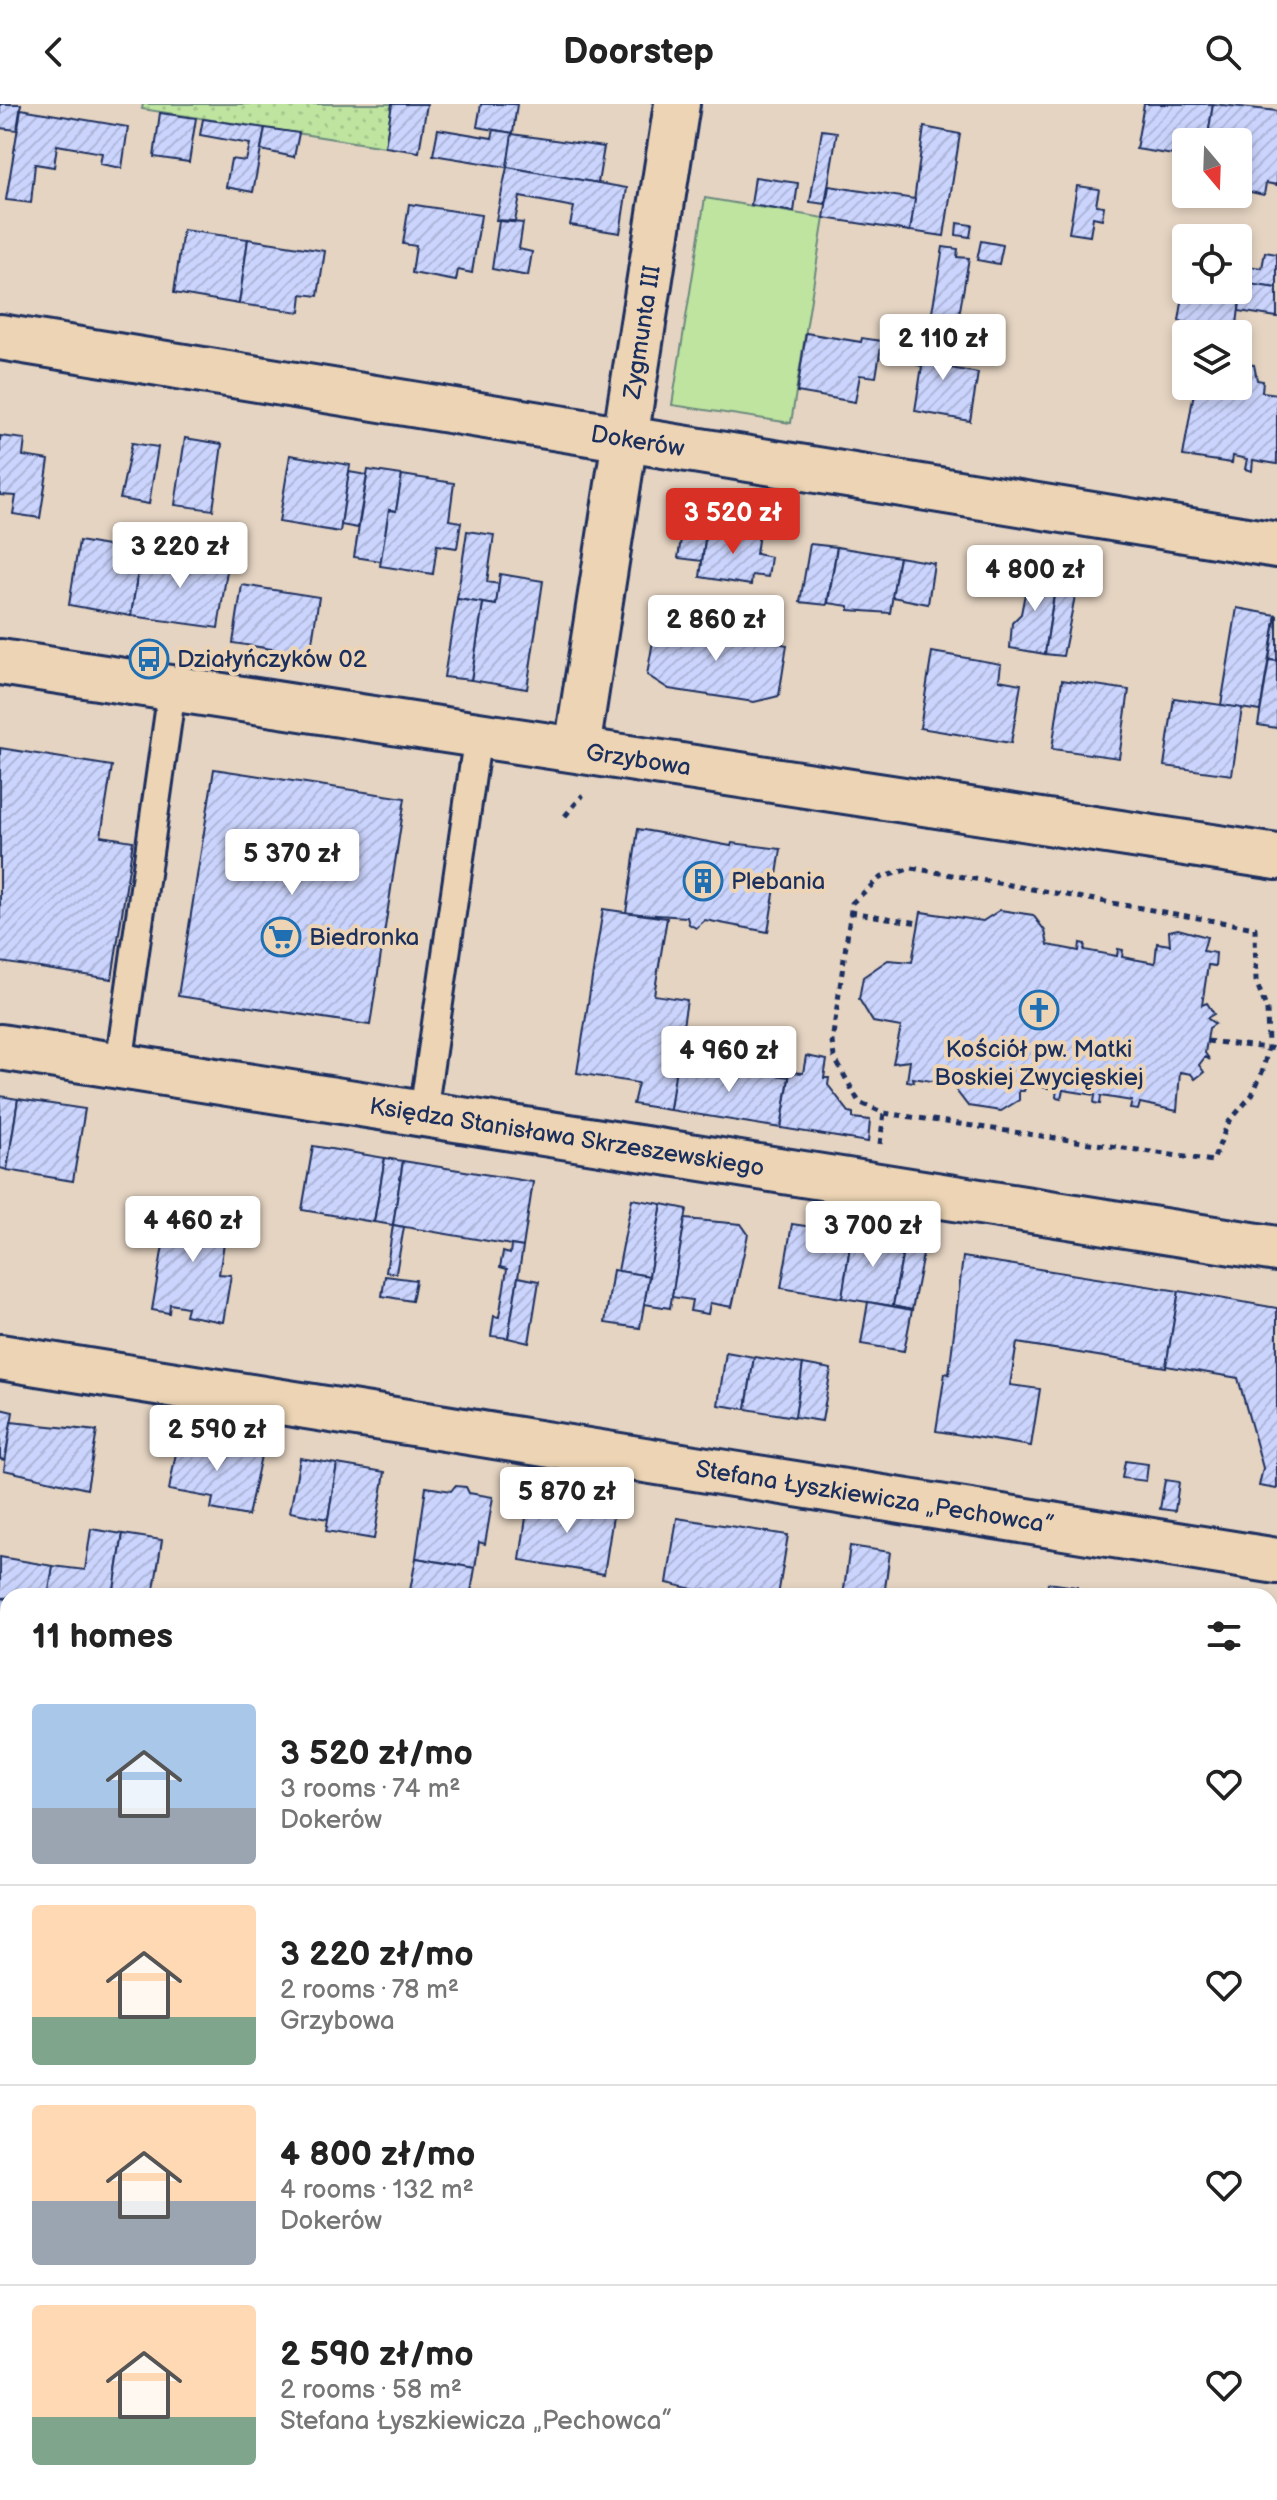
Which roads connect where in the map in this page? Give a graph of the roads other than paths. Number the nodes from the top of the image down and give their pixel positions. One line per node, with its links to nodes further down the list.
1 (677, 104): 3 (street, Zygmunta III)
2 (0, 337): 3 (street, Dokerów)
3 (627, 439): 4 (street, Dokerów); 8 (street, Zygmunta III)
4 (1277, 545)
5 (0, 662): 6 (street, Grzybowa)
6 (172, 690): 7 (street, Grzybowa); 11 (lane)
7 (478, 734): 8 (street, Grzybowa); 12 (lane)
8 (581, 766): 9 (street, Grzybowa)
9 (1277, 857)
10 (0, 1047): 11 (street, Księdza Stanisława Skrzeszewskiego)
11 (119, 1065): 12 (street, Księdza Stanisława Skrzeszewskiego)
12 (423, 1113): 13 (street, Księdza Stanisława Skrzeszewskiego)
13 (1277, 1249)
14 (0, 1357): 15 (street, Stefana Łyszkiewicza „Pechowca”)
15 (1277, 1561)

